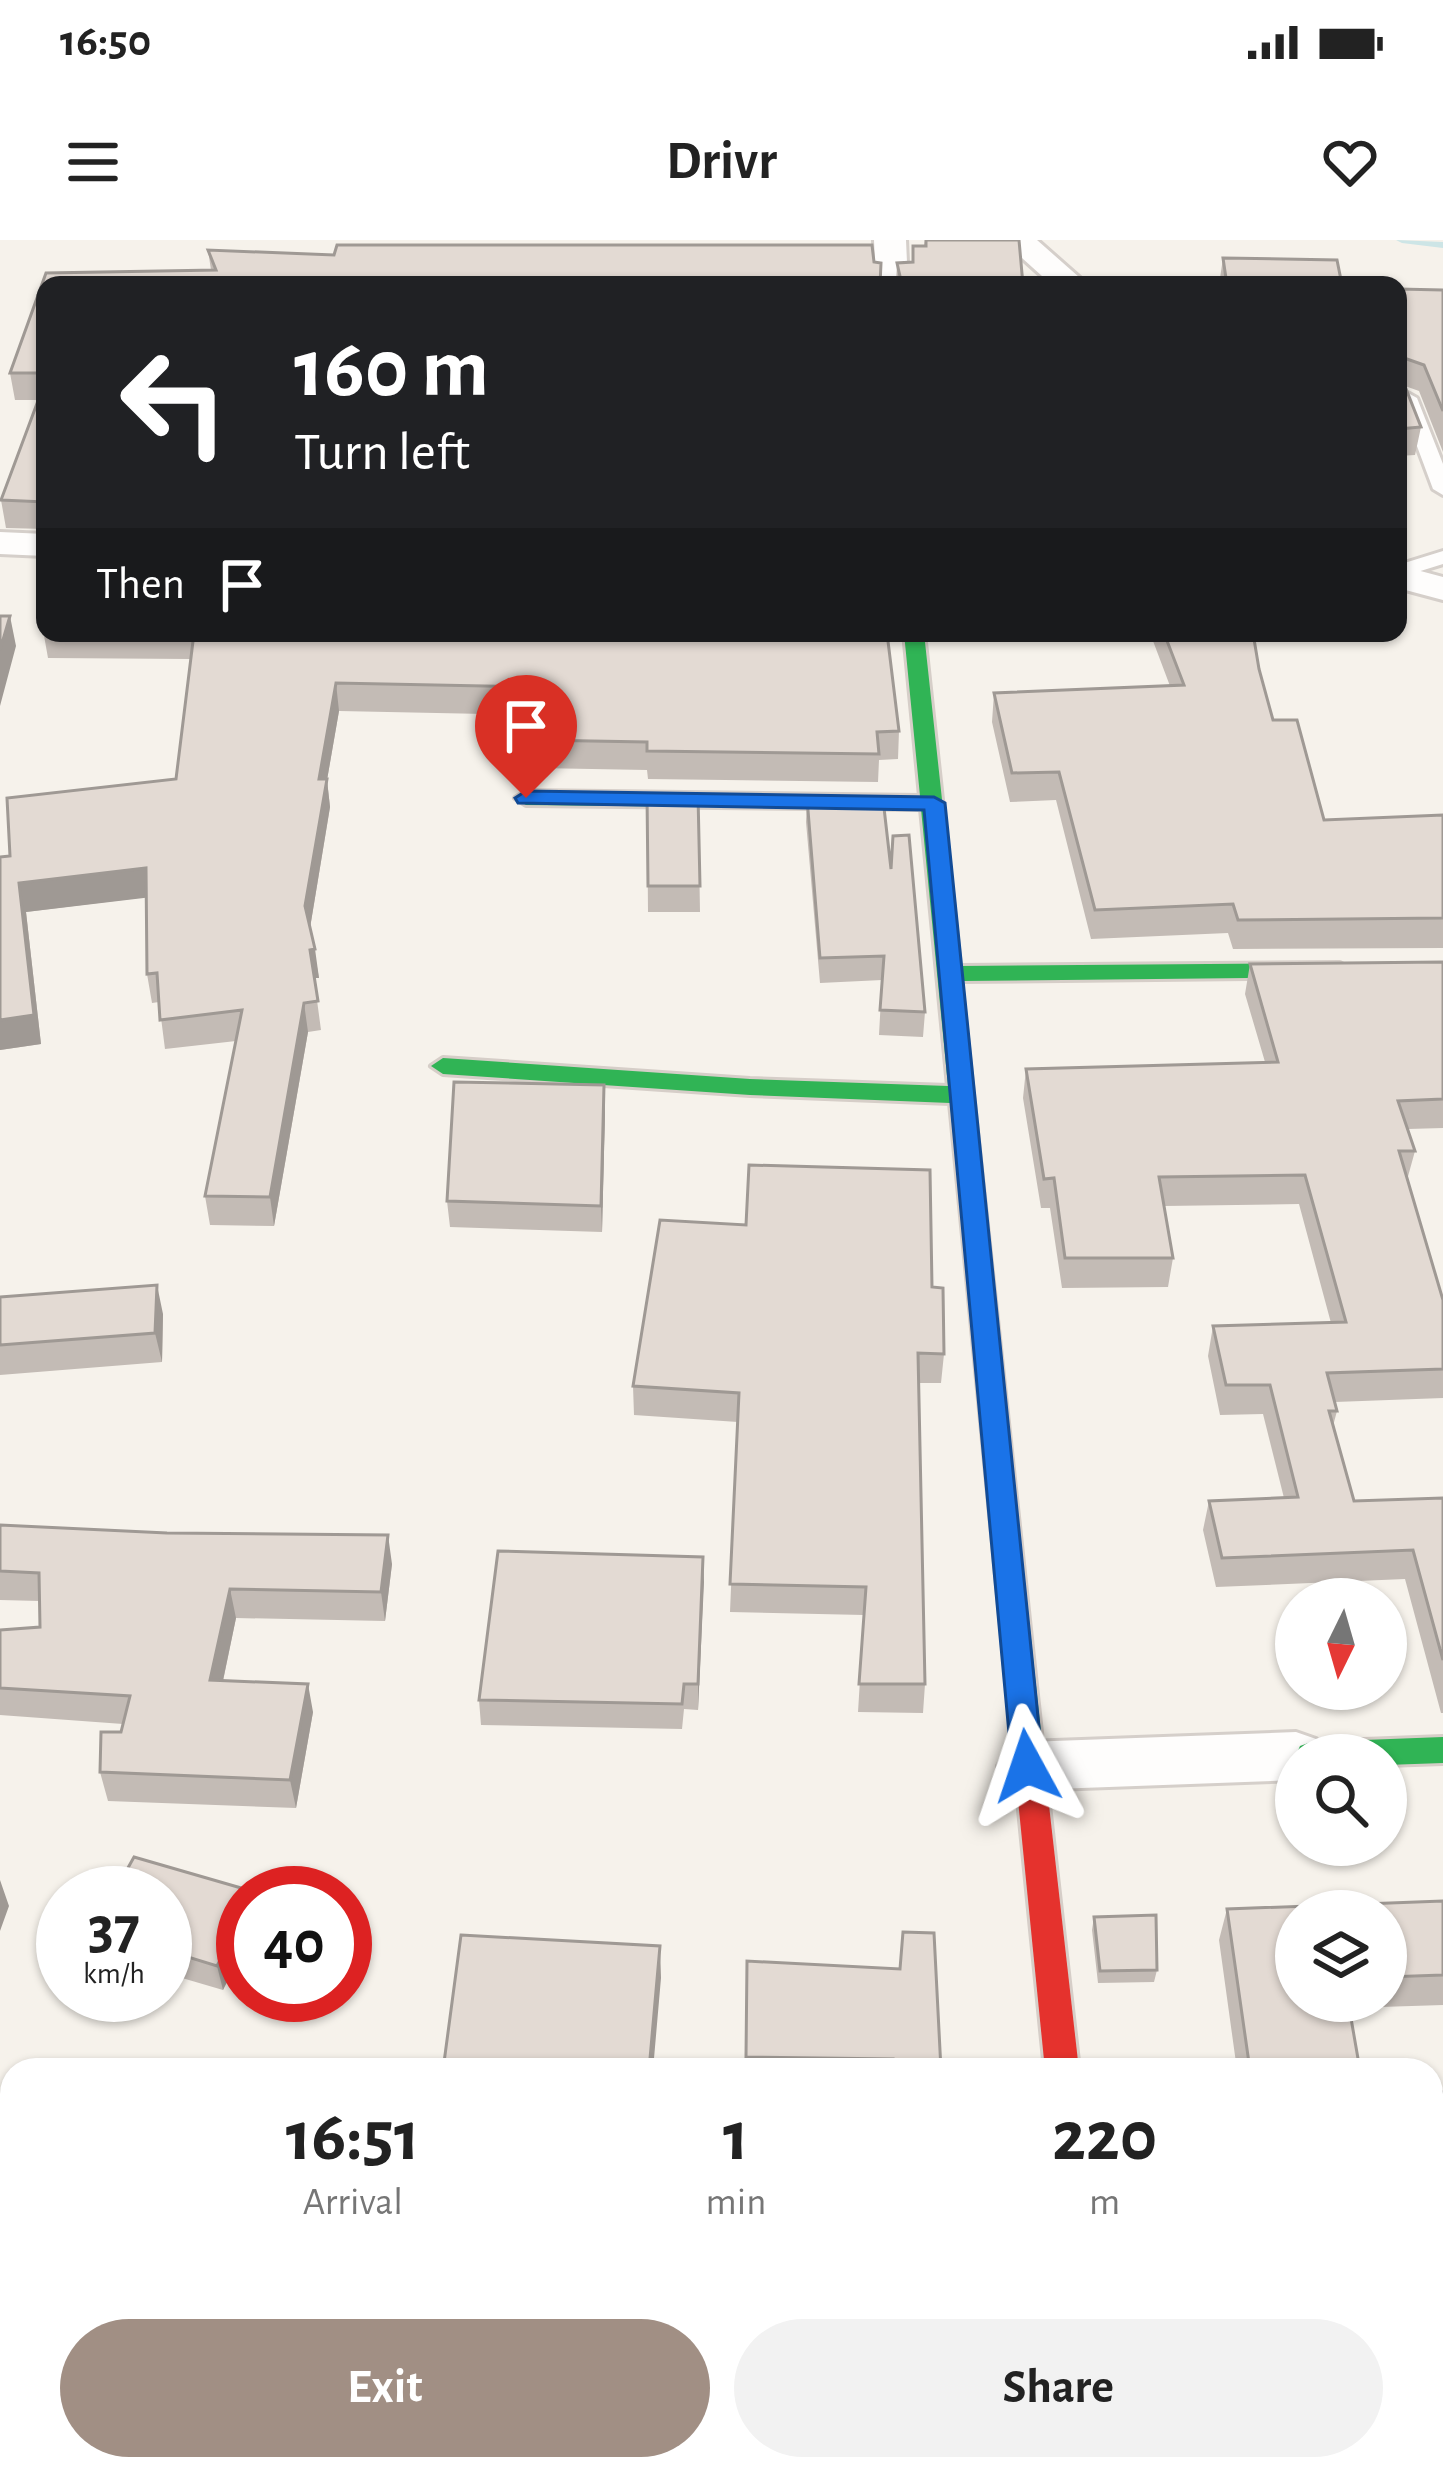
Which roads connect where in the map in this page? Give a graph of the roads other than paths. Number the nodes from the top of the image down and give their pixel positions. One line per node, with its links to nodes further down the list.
1 (890, 240): 3 (street)
2 (1018, 240): 4 (street)
3 (892, 276)
4 (1061, 276)
5 (1407, 396): 6 (lane)
6 (1443, 489)
7 (0, 543): 8 (street)
8 (36, 544)
9 (1443, 557): 10 (lane)
10 (1407, 571)
11 (1407, 577): 12 (street)
12 (1443, 590)
13 (915, 642): 15 (street)
14 (526, 798): 15 (street)
15 (934, 803): 17 (street)
16 (1369, 970): 17 (street)
17 (953, 974): 19 (street)
18 (443, 1066): 19 (street)
19 (964, 1095): 23 (street)
20 (1443, 1750): 21 (street)
21 (1407, 1751)
22 (1275, 1757): 23 (street)
23 (1027, 1766): 24 (street)
24 (1061, 2058)

